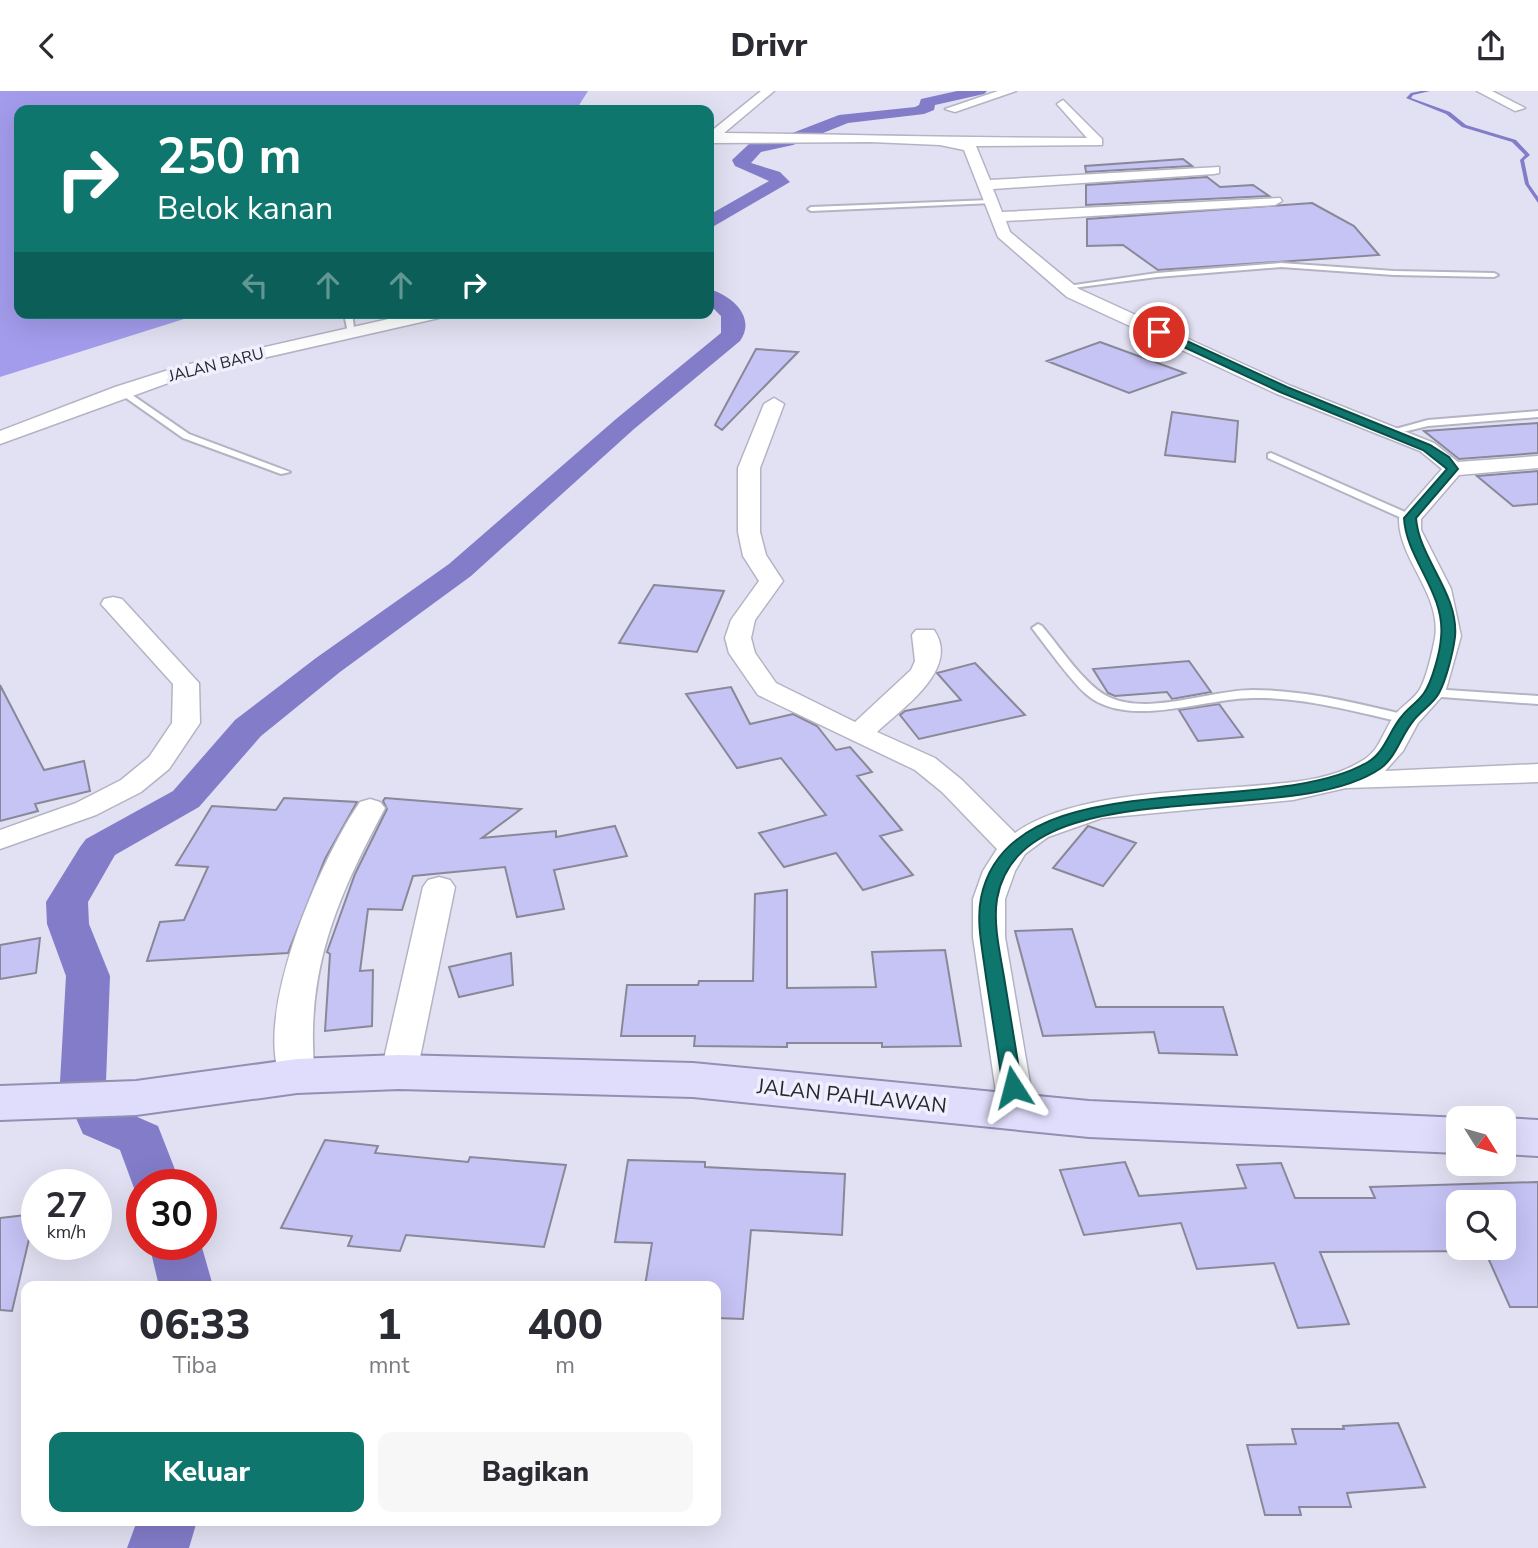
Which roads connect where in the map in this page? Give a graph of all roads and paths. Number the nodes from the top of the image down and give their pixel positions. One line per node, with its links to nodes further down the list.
1 (768, 91): 8 (street)
2 (1010, 91): 6 (street)
3 (1483, 91): 5 (street)
4 (1063, 104): 11 (street)
5 (1519, 108)
6 (951, 109)
7 (978, 127): 11 (street)
8 (714, 135)
9 (714, 138): 10 (street)
10 (952, 142): 11 (street); 13 (street)
11 (994, 143)
12 (1214, 170): 13 (street)
13 (990, 201): 14 (street); 15 (lane); 17 (street)
14 (1275, 201)
15 (811, 209)
16 (1494, 275): 17 (lane)
17 (1065, 287): 24 (street)
18 (349, 319): 20 (lane)
19 (413, 319): 20 (street, JALAN BARU)
20 (352, 333): 21 (street, JALAN BARU)
21 (122, 391): 25 (street, JALAN BARU); 29 (lane)
22 (775, 404): 37 (street)
23 (1538, 414): 24 (lane)
24 (1386, 433): 28 (street)
25 (0, 438)
26 (1270, 456): 30 (lane)
27 (1538, 462): 28 (street)
28 (1452, 469): 30 (street)
29 (285, 472)
30 (1410, 518): 34 (street)
31 (113, 604): 41 (street)
32 (1038, 628): 36 (lane)
33 (925, 635): 37 (street)
34 (1432, 693): 35 (lane); 36 (street)
35 (1538, 700)
36 (1406, 719): 39 (street)
37 (859, 734): 42 (street)
38 (1538, 773): 39 (street)
39 (1337, 782): 42 (street)
40 (370, 808): 45 (street)
41 (0, 840)
42 (1013, 848): 47 (street)
43 (439, 887): 44 (street)
44 (399, 1072): 45 (main road, JALAN PAHLAWAN); 47 (main road, JALAN PAHLAWAN)
45 (297, 1076): 46 (main road, JALAN PAHLAWAN)
46 (5, 1103)
47 (1017, 1112): 48 (main road, JALAN PAHLAWAN)
48 (1446, 1134)
49 (1516, 1136): 50 (main road)
50 (1538, 1137)

